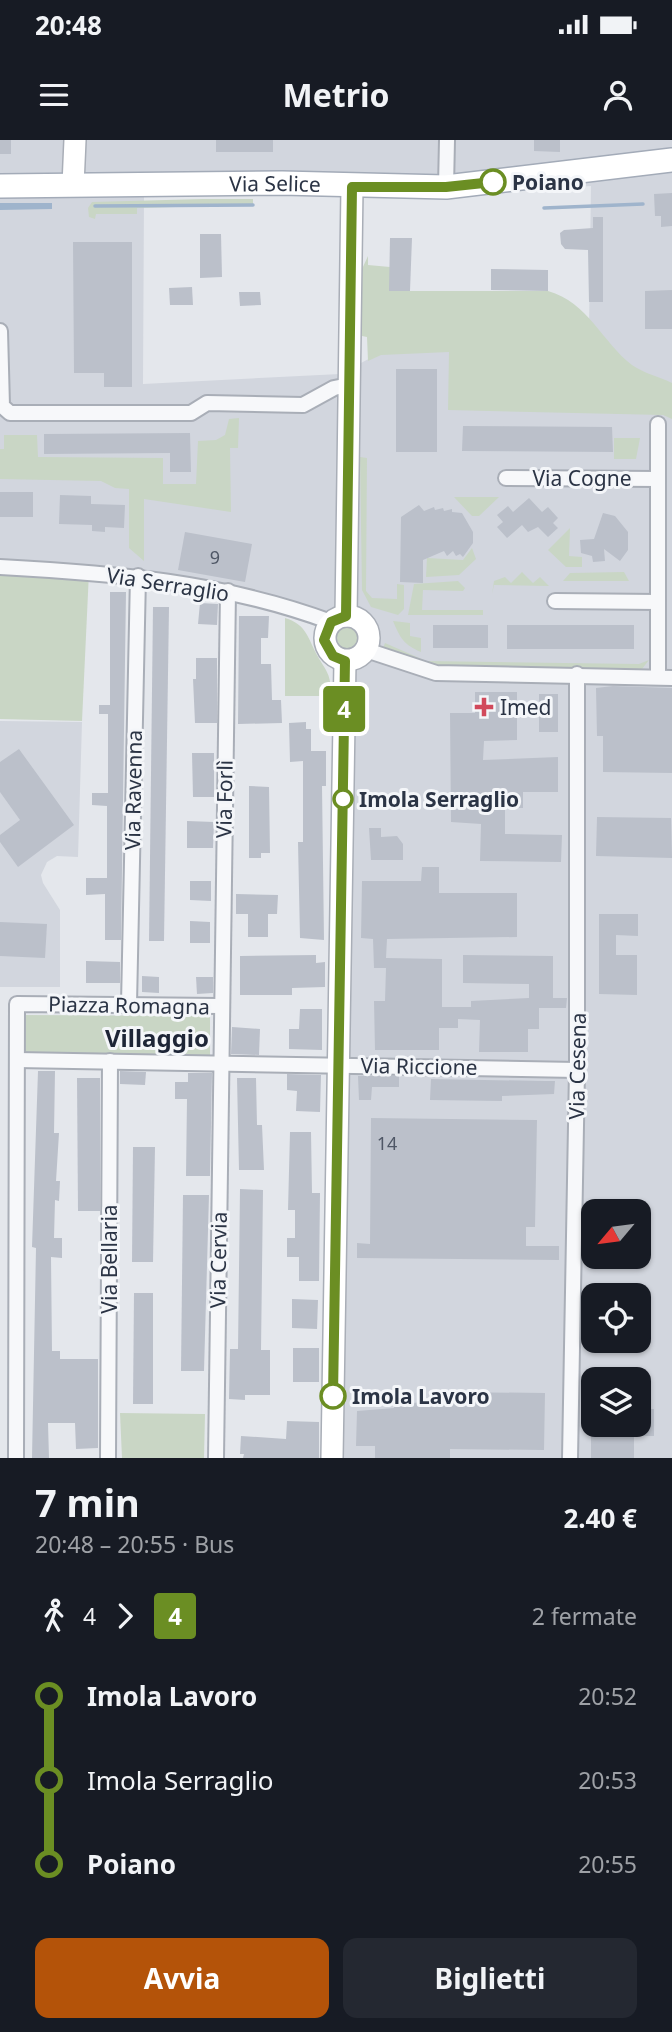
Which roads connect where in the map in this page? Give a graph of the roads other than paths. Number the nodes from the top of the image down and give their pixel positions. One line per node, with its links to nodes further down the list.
1 (75, 140): 5 (main road)
2 (447, 140): 7 (street)
3 (672, 160): 7 (main road, Via Selice)
4 (0, 186): 5 (main road, Via Selice)
5 (73, 186): 6 (main road, Via Selice)
6 (352, 187): 7 (main road, Via Selice); 9 (main road)
7 (446, 187)
8 (0, 331): 9 (street)
9 (349, 385): 18 (main road)
10 (658, 424): 12 (street, Via Cogne)
11 (506, 478): 12 (street, Via Cogne)
12 (658, 479): 17 (street, Via Cogne)
13 (0, 568): 14 (street, Via Serraglio)
14 (138, 576): 15 (street, Via Serraglio); 24 (street, Via Ravenna)
15 (228, 591): 18 (street, Via Serraglio); 25 (street, Via Forlì)
16 (555, 601): 17 (street)
17 (658, 602): 19 (street, Via Cogne)
18 (338, 619): 20 (main road); 21 (main road)
19 (665, 634): 23 (street, Via Cogne)
20 (366, 650): 21 (main road); 22 (street)
21 (345, 661): 29 (main road)
22 (578, 674): 23 (street); 30 (street, Via Cesena)
23 (665, 677)
24 (129, 1004): 25 (street, Piazza Romagna); 26 (street, Piazza Romagna)
25 (220, 1006): 28 (street, Piazza Romagna)
26 (17, 1060): 27 (street); 31 (street)
27 (110, 1061): 28 (street); 32 (street, Via Bellaria)
28 (220, 1062): 29 (street, Via Riccione); 33 (street, Via Cervia)
29 (339, 1065): 30 (street, Via Riccione); 34 (main road)
30 (577, 1070): 35 (street, Via Cesena)
31 (16, 1458)
32 (108, 1458)
33 (216, 1458)
34 (332, 1458)
35 (570, 1458)

